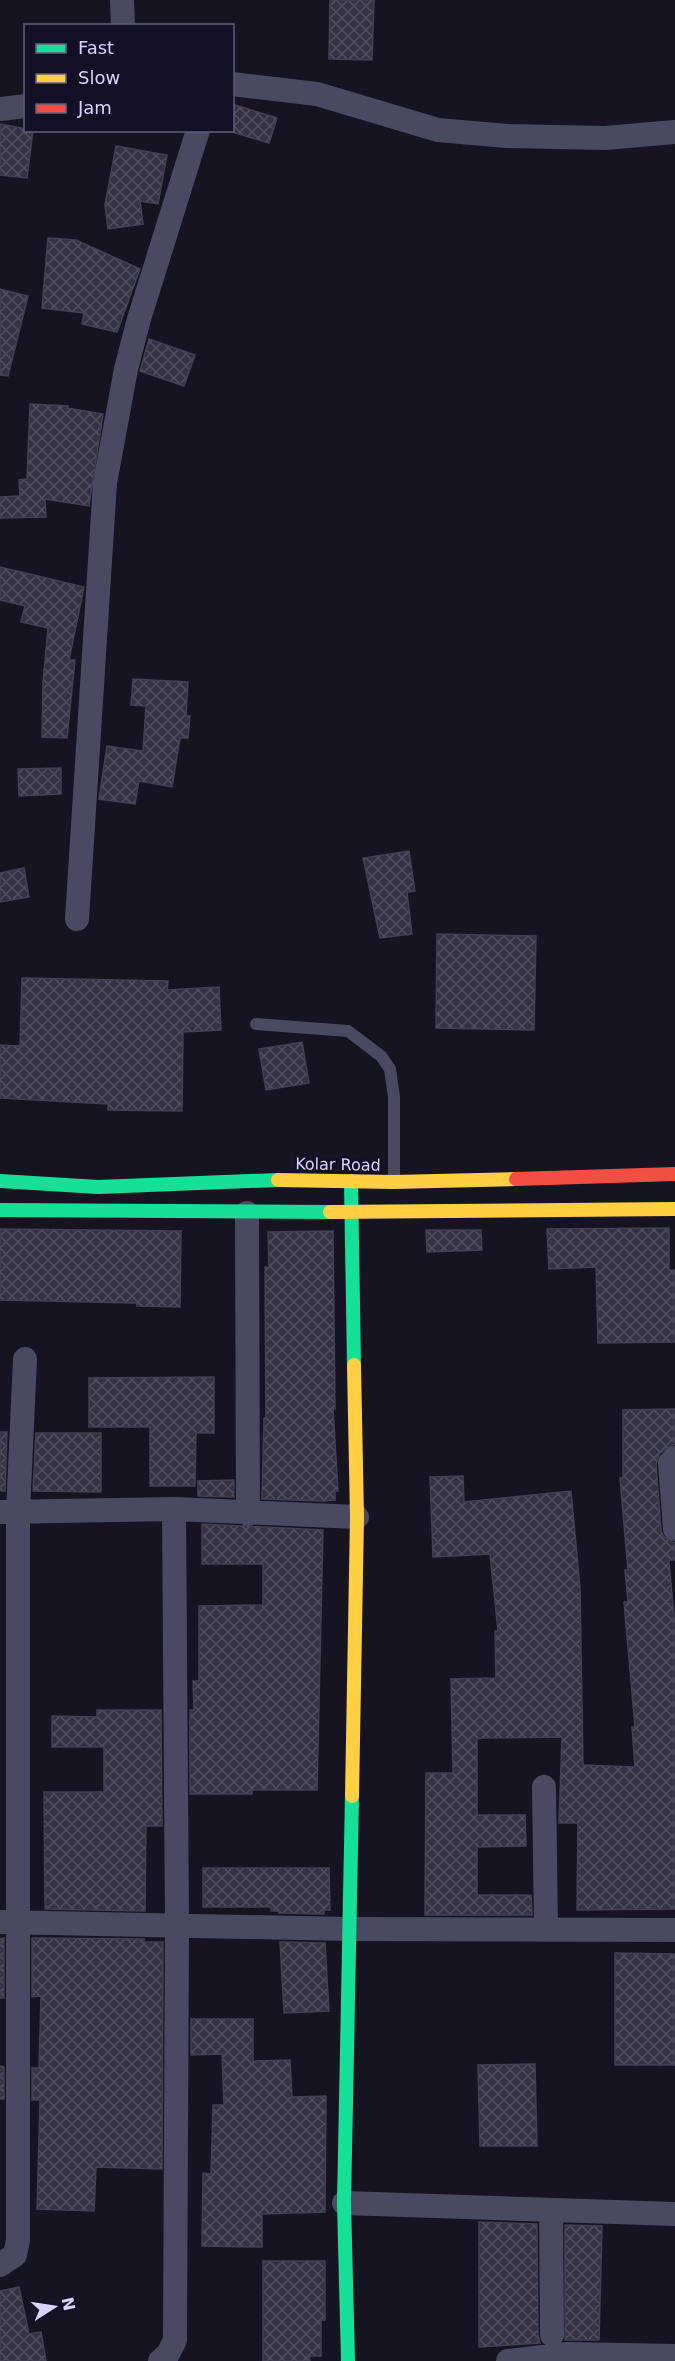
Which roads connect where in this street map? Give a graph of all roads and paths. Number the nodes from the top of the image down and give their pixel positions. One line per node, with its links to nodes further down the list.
1 (122, 0): 2 (street)
2 (123, 24)
3 (234, 84): 7 (street)
4 (24, 106): 5 (street)
5 (0, 109)
6 (197, 132): 8 (street)
7 (675, 132)
8 (77, 920)
9 (256, 1024): 13 (lane)
10 (675, 1174): 13 (main road, Kolar Road)
11 (0, 1181): 12 (main road, Kolar Road)
12 (351, 1181): 13 (main road, Kolar Road); 16 (main road)
13 (394, 1196): 14 (main road, Kolar Road); 16 (main road, Kolar Road)
14 (675, 1209)
15 (0, 1210): 17 (main road, Kolar Road)
16 (352, 1211): 17 (main road, Kolar Road); 23 (main road)
17 (247, 1213): 22 (street)
18 (25, 1359): 21 (street)
19 (675, 1458): 24 (street)
20 (174, 1509): 21 (street); 22 (street); 27 (street)
21 (9, 1512): 26 (street)
22 (248, 1514): 23 (street)
23 (357, 1517): 28 (main road)
24 (675, 1529)
25 (544, 1787): 29 (street)
26 (10, 1922): 27 (street); 34 (street)
27 (177, 1924): 28 (street); 37 (street)
28 (348, 1929): 29 (street); 31 (main road)
29 (546, 1929): 30 (street)
30 (675, 1930)
31 (344, 2203): 32 (street); 38 (main road)
32 (551, 2210): 33 (street); 35 (street)
33 (675, 2214)
34 (0, 2265)
35 (552, 2335)
36 (675, 2356): 39 (street)
37 (159, 2361)
38 (348, 2361)
39 (508, 2361)

